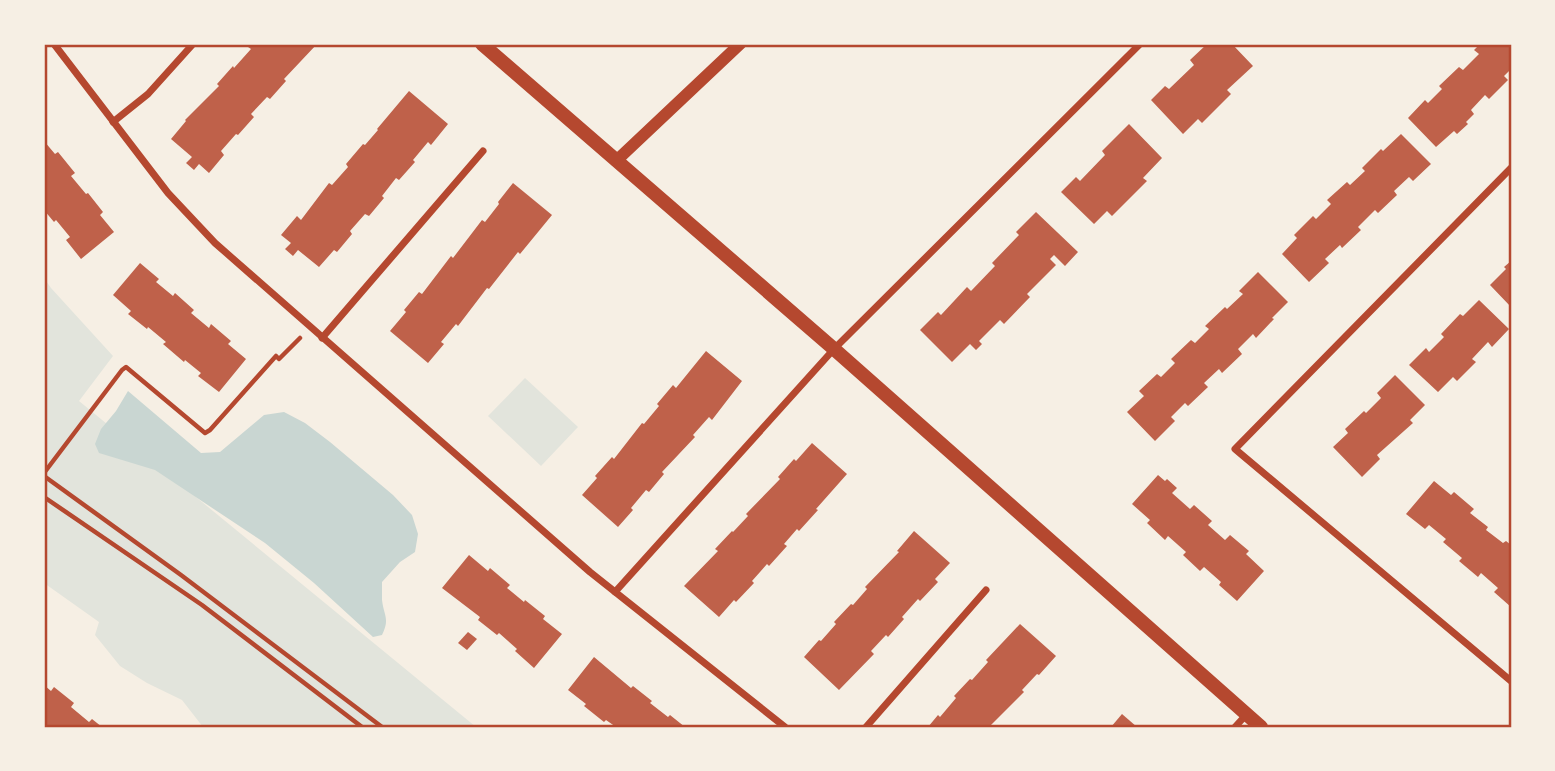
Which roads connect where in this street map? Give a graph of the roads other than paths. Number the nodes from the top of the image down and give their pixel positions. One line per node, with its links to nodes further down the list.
1 (54, 44): 6 (street)
2 (193, 44): 6 (street)
3 (482, 44): 8 (main road)
4 (740, 44): 8 (street)
5 (1140, 44): 11 (street)
6 (113, 122): 10 (street)
7 (483, 150): 10 (street)
8 (616, 161): 11 (main road)
9 (1511, 168): 14 (street)
10 (322, 338): 13 (street)
11 (834, 349): 13 (street); 15 (main road)
12 (986, 590): 17 (street)
13 (615, 592): 16 (street)
14 (1511, 681)
15 (1247, 715): 18 (street); 19 (main road)
16 (785, 727)
17 (866, 727)
18 (1236, 727)
19 (1261, 727)

